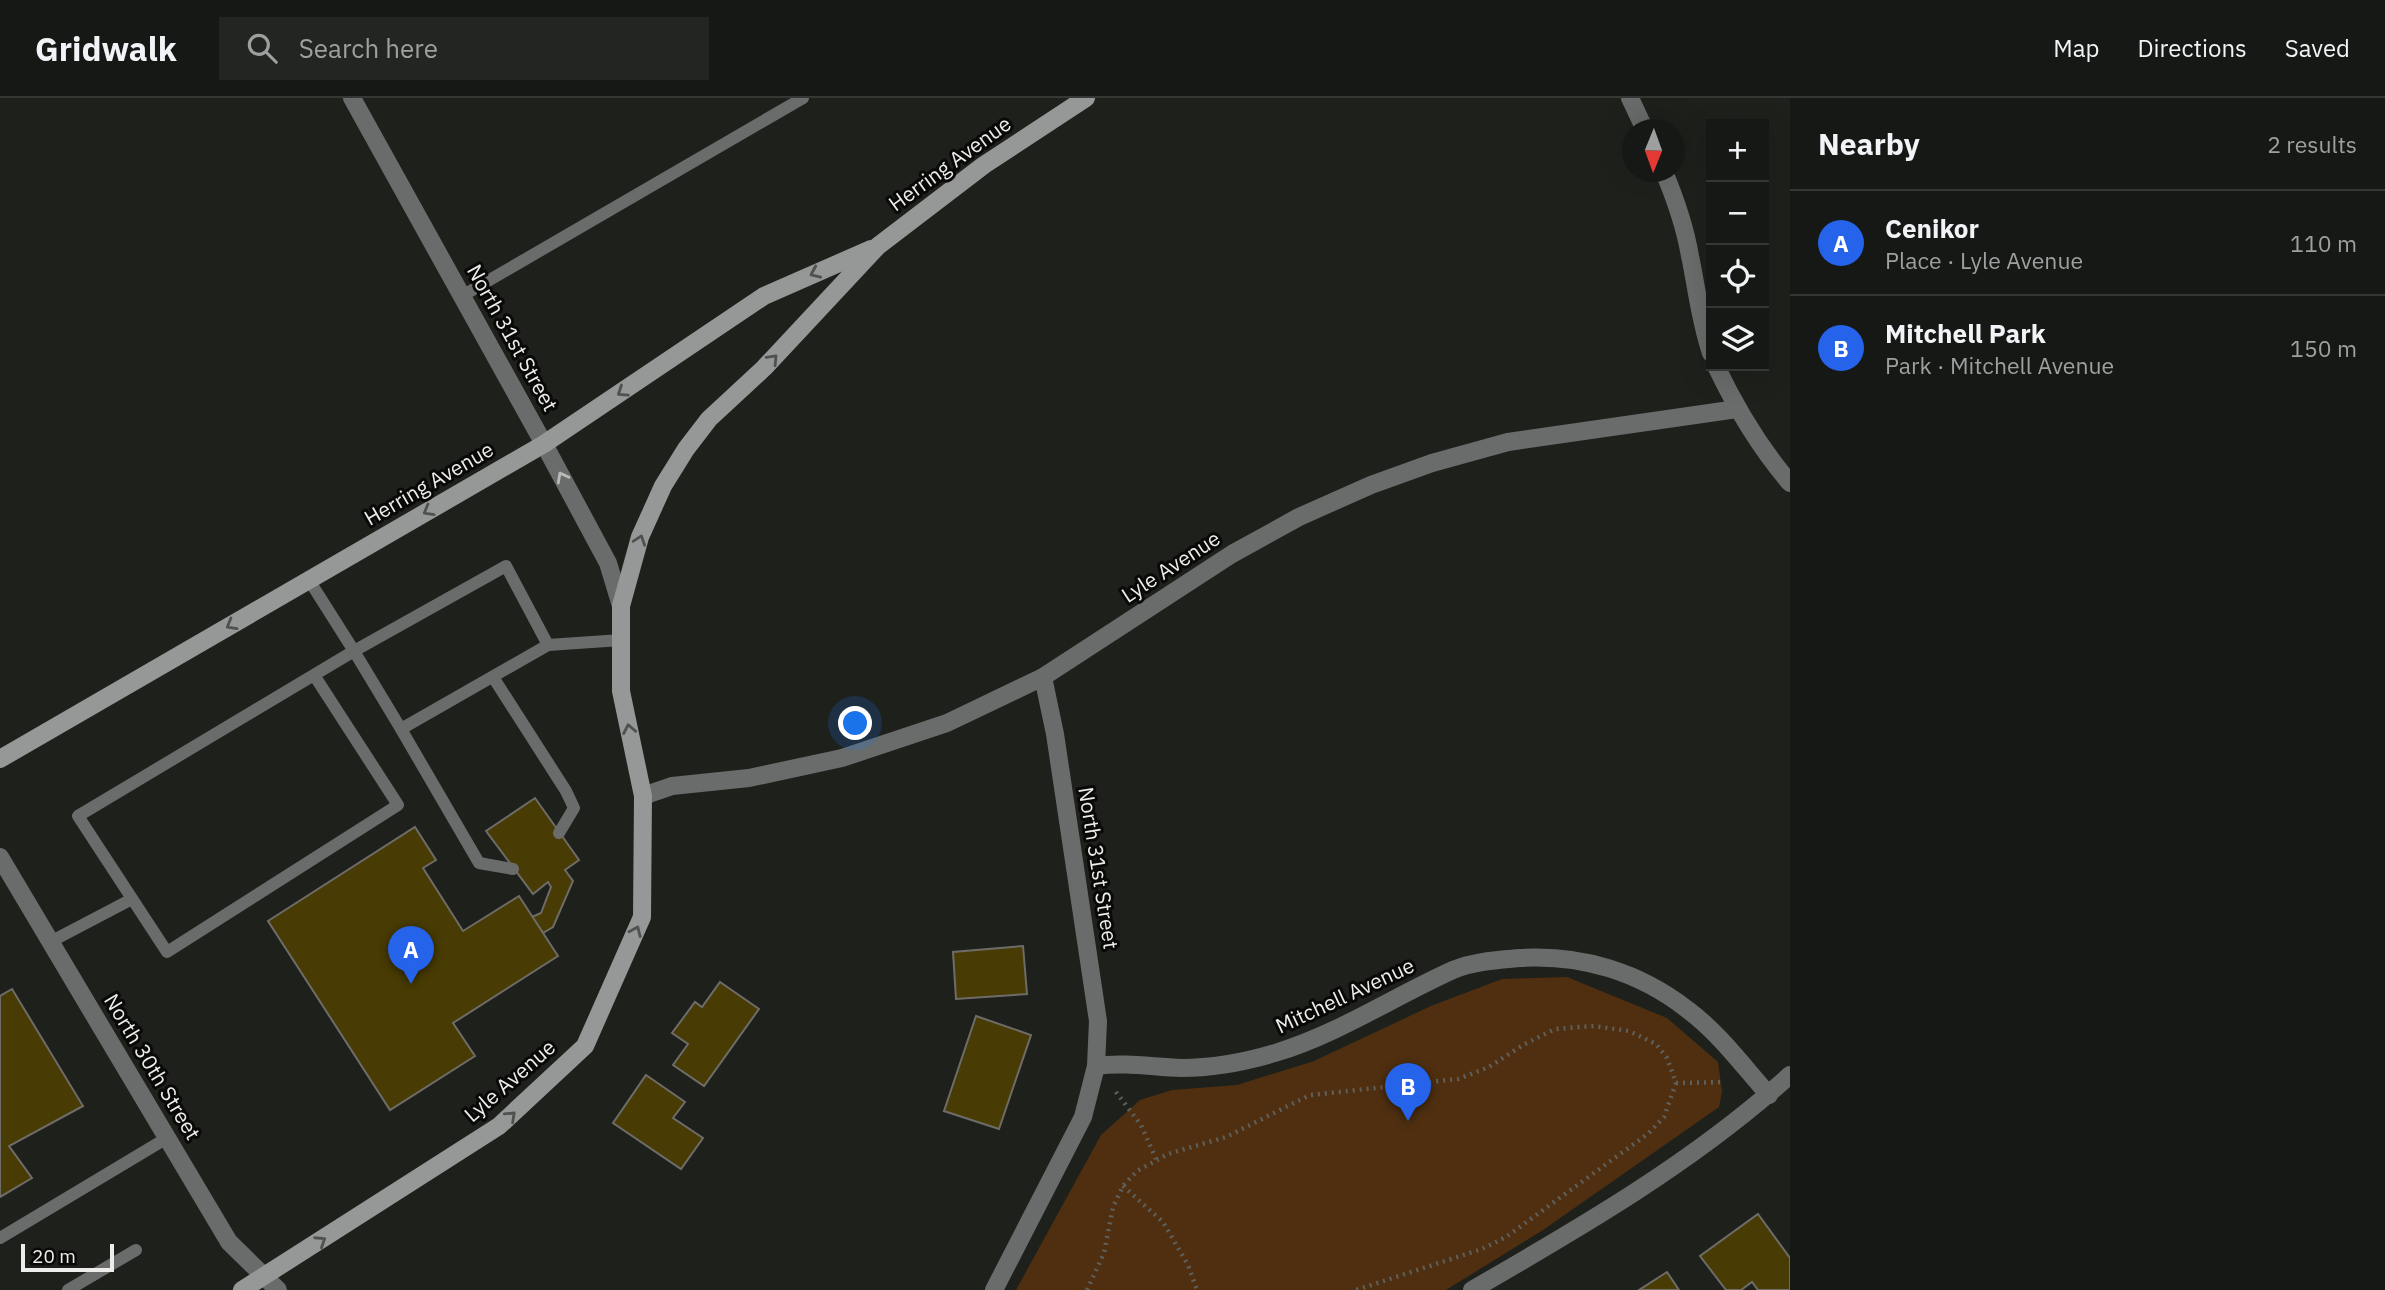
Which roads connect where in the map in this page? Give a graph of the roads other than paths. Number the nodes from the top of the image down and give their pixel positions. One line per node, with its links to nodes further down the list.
1 (352, 98): 8 (street, North 31st Street)
2 (803, 98): 8 (lane)
3 (1630, 98): 5 (street)
4 (1077, 100): 7 (main road, Herring Avenue)
5 (1640, 119)
6 (1668, 182): 9 (street)
7 (877, 246): 12 (main road, Herring Avenue, one-way to 12); 15 (main road, Herring Avenue, one-way to 7)
8 (462, 296): 12 (street, North 31st Street)
9 (1706, 338)
10 (1718, 371): 11 (street)
11 (1737, 409): 13 (street); 21 (street, Lyle Avenue)
12 (544, 444): 14 (main road, Herring Avenue, one-way to 14); 15 (street, North 31st Street, one-way to 12)
13 (1790, 483)
14 (309, 580): 18 (lane); 23 (main road, Herring Avenue, one-way to 23)
15 (621, 606): 16 (main road, Lyle Avenue)
16 (621, 640): 17 (lane); 24 (main road, Lyle Avenue, one-way to 16)
17 (548, 645): 18 (lane); 20 (lane)
18 (354, 651): 19 (lane); 22 (lane)
19 (314, 675): 29 (lane); 29 (lane)
20 (493, 677): 22 (lane); 25 (lane)
21 (1043, 677): 24 (street, Lyle Avenue); 31 (street, North 31st Street)
22 (401, 729): 27 (lane)
23 (0, 759)
24 (643, 796): 37 (main road, Lyle Avenue, one-way to 24)
25 (559, 833)
26 (0, 857): 28 (street, North 30th Street)
27 (513, 869)
28 (5, 878): 30 (street, North 30th Street)
29 (132, 899): 30 (lane)
30 (51, 942): 34 (street, North 30th Street)
31 (1096, 1066): 33 (street, Mitchell Avenue); 41 (street)
32 (1790, 1075): 33 (street)
33 (1769, 1095): 42 (street)
34 (167, 1138): 35 (lane); 37 (street, North 30th Street)
35 (0, 1238)
36 (136, 1251): 38 (lane)
37 (263, 1278): 39 (main road, Lyle Avenue); 40 (street, North 30th Street)
38 (68, 1290)
39 (242, 1290)
40 (278, 1290)
41 (994, 1290)
42 (1472, 1290)

